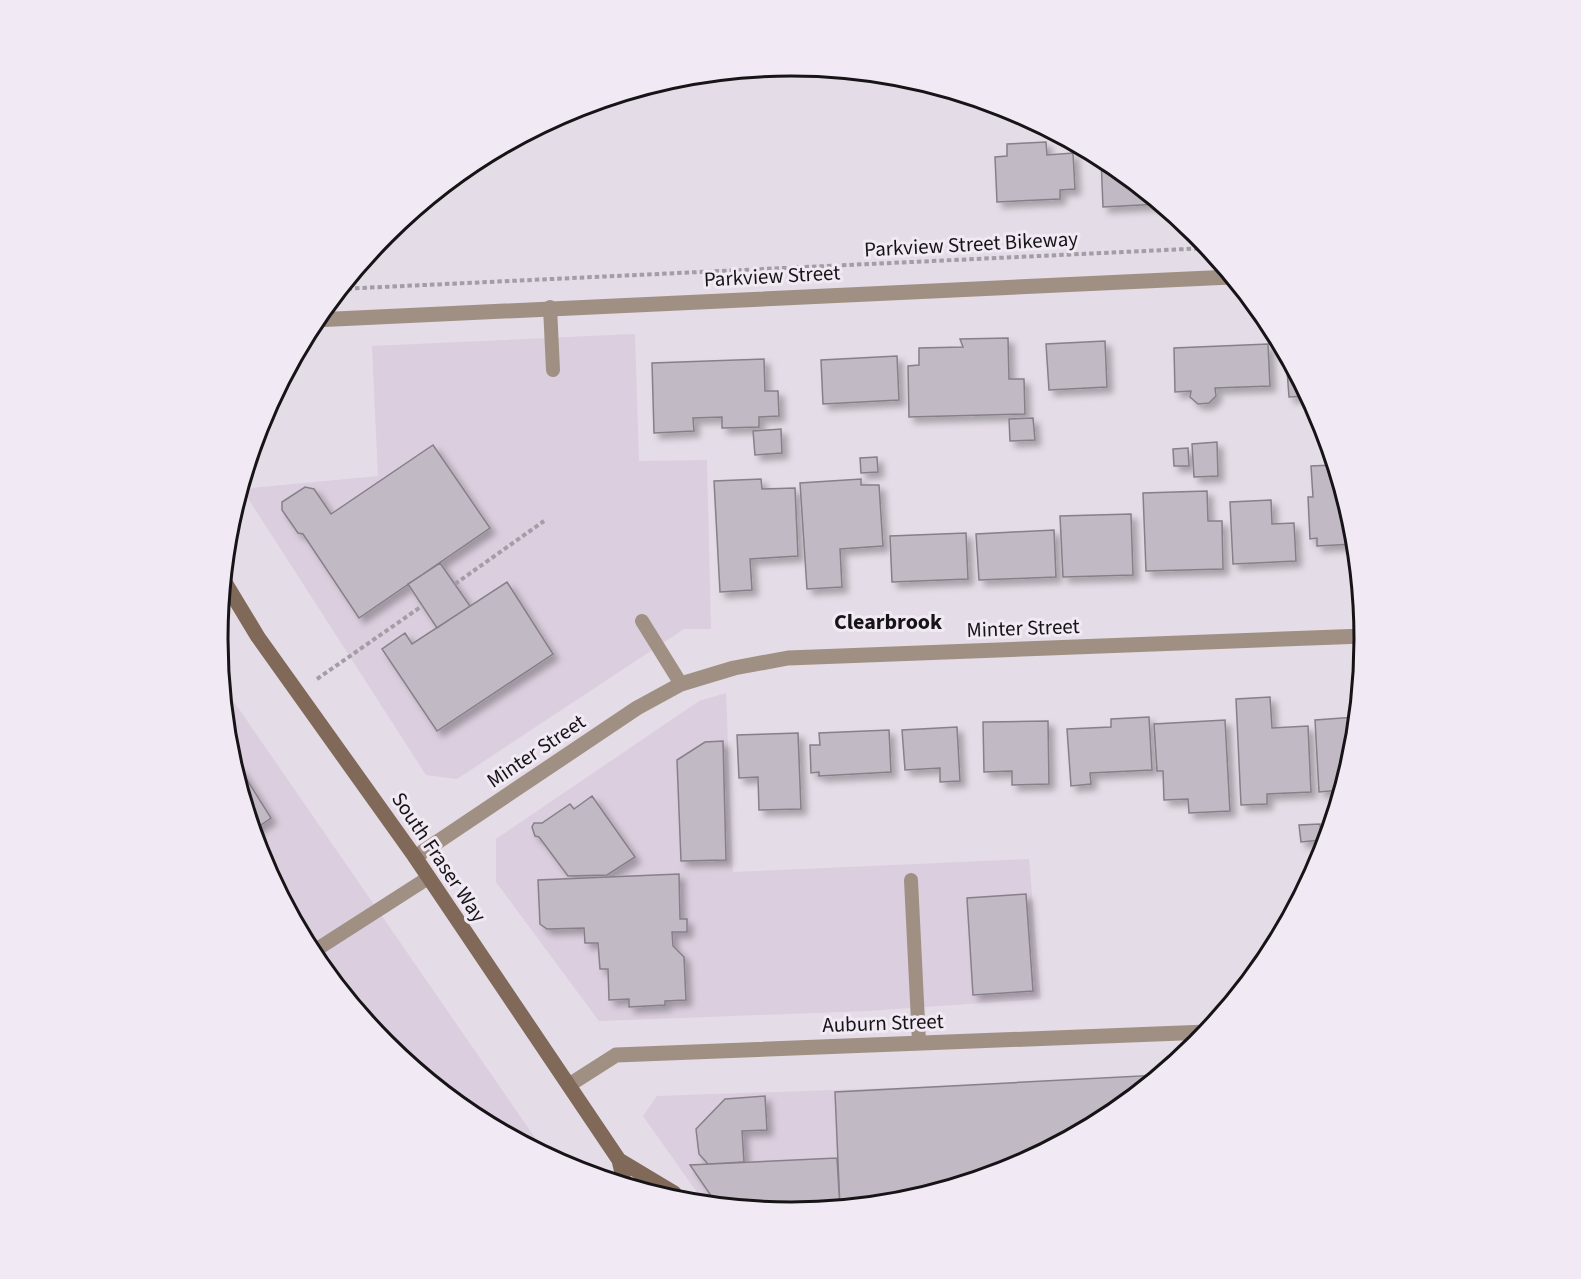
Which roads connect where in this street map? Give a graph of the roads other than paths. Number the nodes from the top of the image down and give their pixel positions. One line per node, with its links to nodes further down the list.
1 (1221, 277): 2 (street, Parkview Street)
2 (550, 307): 3 (street, Parkview Street); 4 (lane)
3 (328, 319)
4 (553, 370)
5 (230, 590): 9 (main road, South Fraser Way)
6 (642, 621): 8 (lane)
7 (1354, 636): 8 (street, Minter Street)
8 (681, 684): 9 (street, Minter Street)
9 (415, 857): 10 (main road, South Fraser Way)
10 (428, 878): 12 (lane); 15 (main road, South Fraser Way)
11 (911, 880): 14 (lane)
12 (319, 948)
13 (1194, 1032): 14 (street, Auburn Street)
14 (919, 1042): 15 (street, Auburn Street)
15 (569, 1084): 16 (main road, South Fraser Way)
16 (619, 1160): 17 (main road, South Fraser Way); 18 (main road, South Fraser Way)
17 (623, 1177)
18 (666, 1188)

